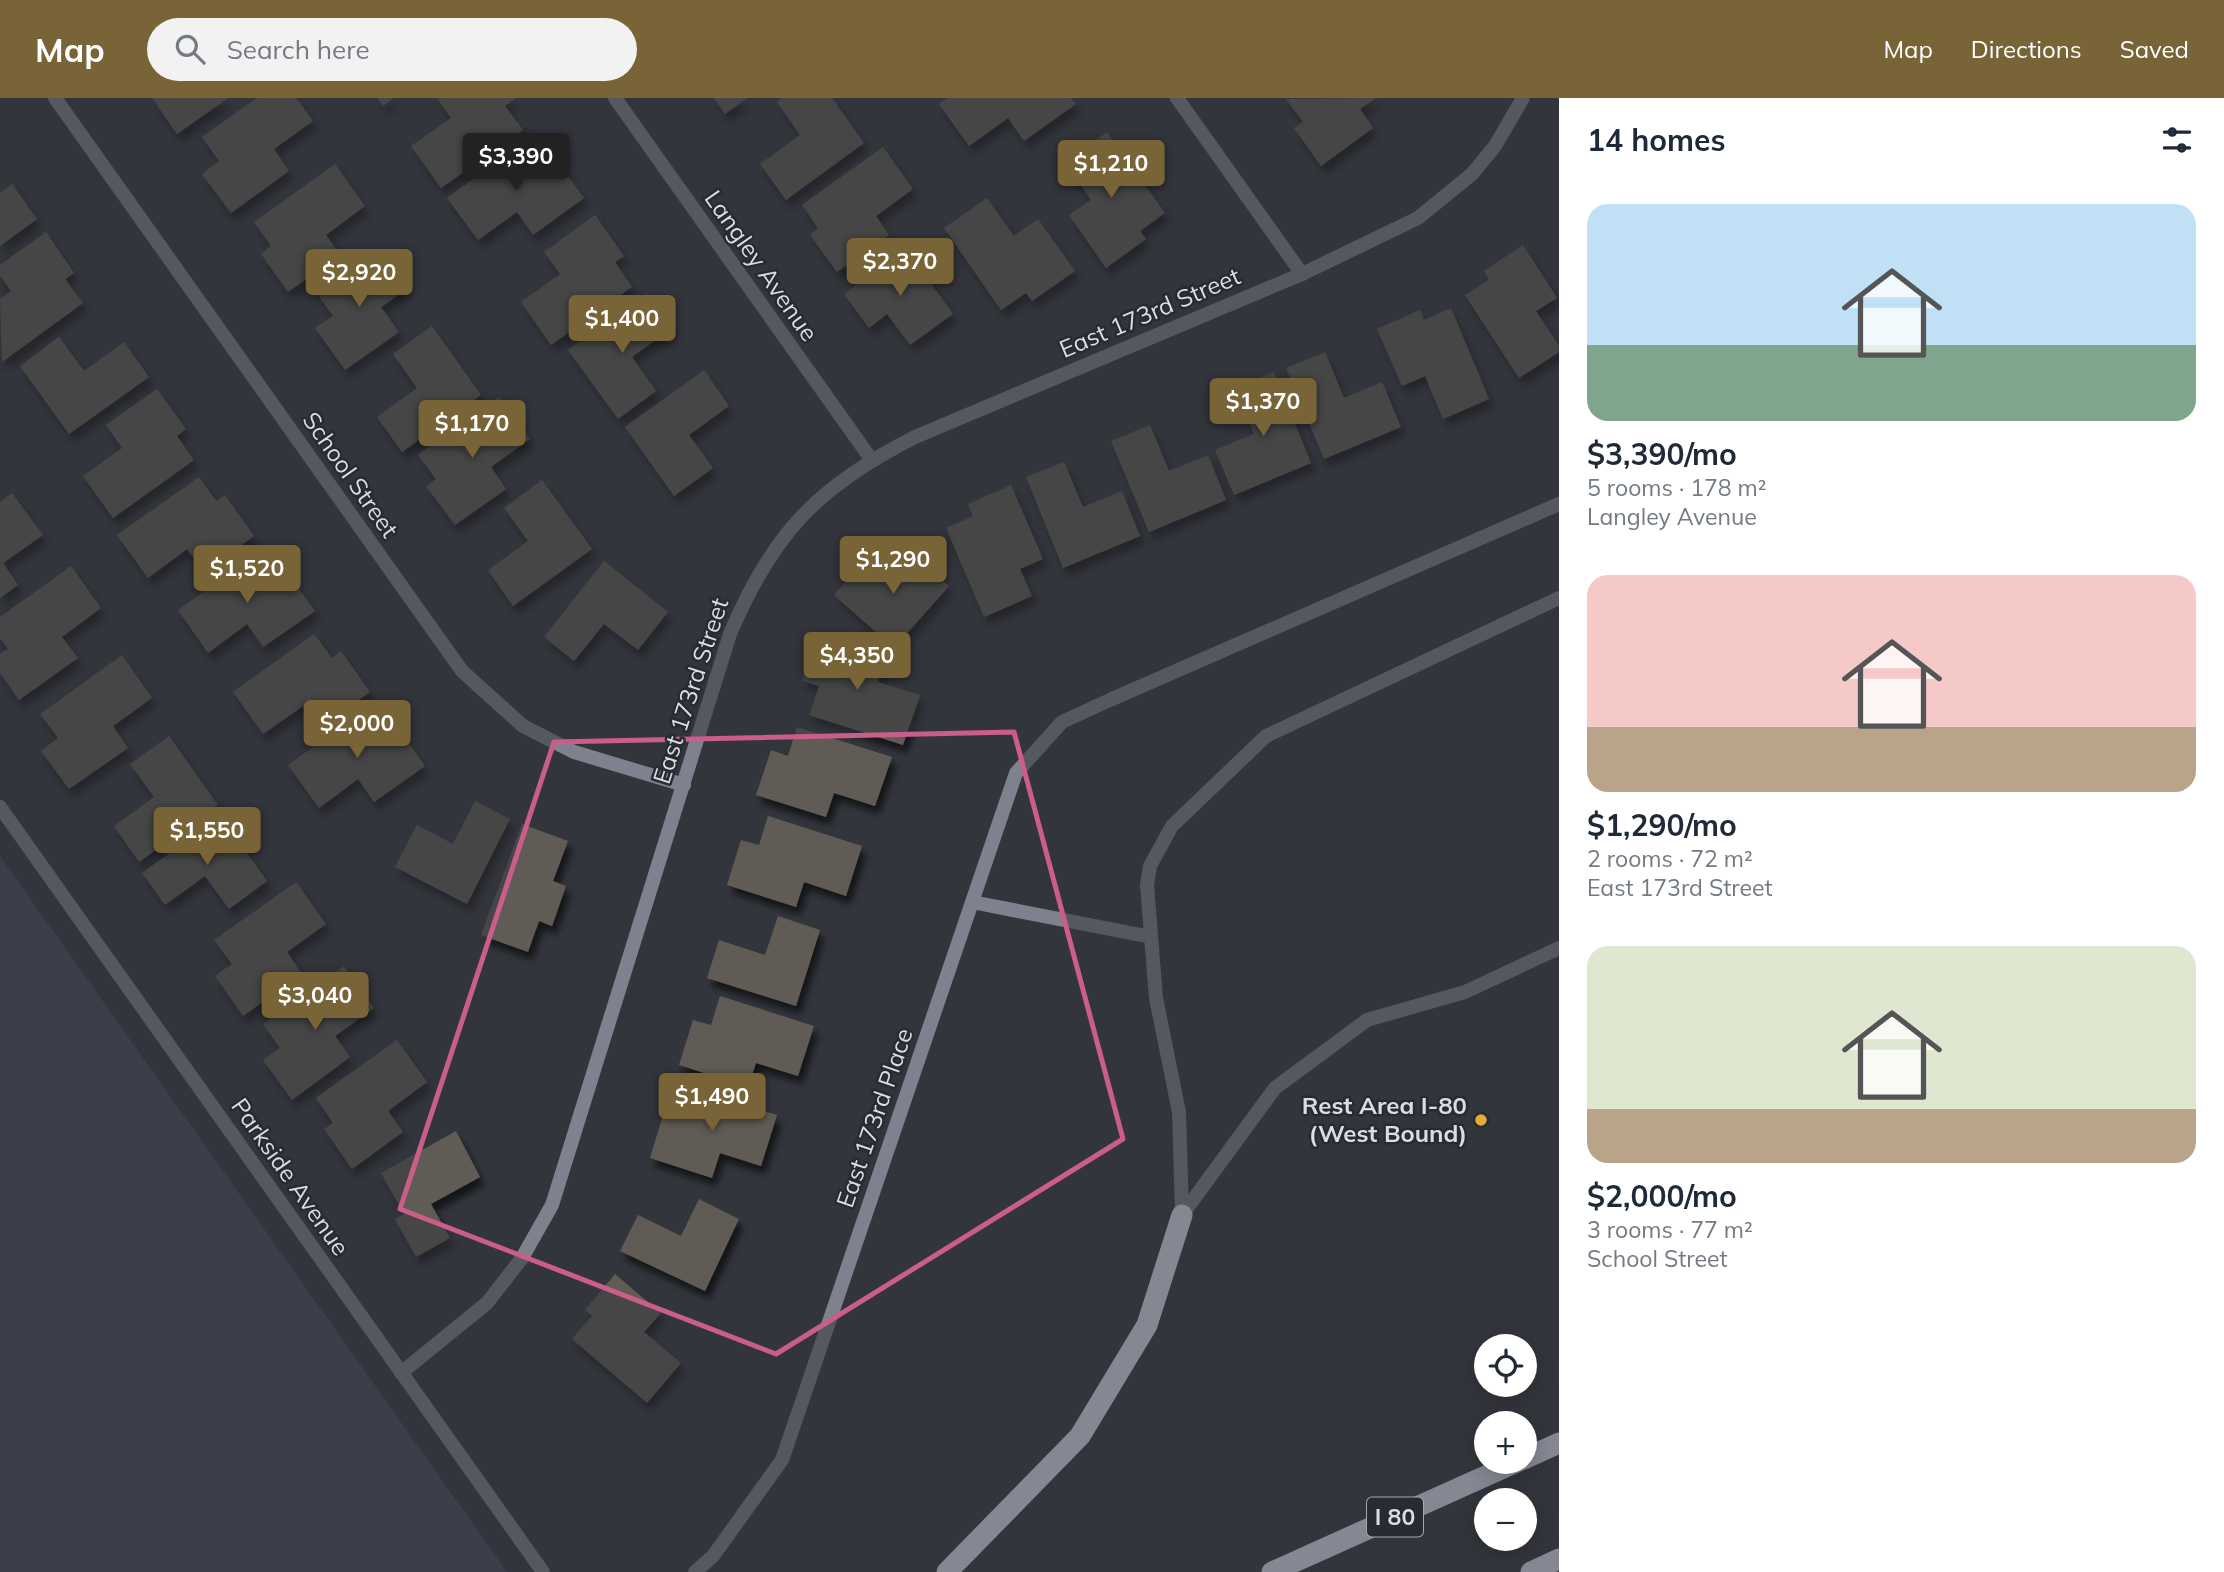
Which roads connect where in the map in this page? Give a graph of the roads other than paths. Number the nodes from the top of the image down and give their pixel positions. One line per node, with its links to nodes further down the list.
1 (55, 98): 9 (street, School Street)
2 (615, 98): 6 (street, Langley Avenue)
3 (1177, 98): 5 (street)
4 (1523, 98): 5 (street, East 173rd Street)
5 (1302, 274): 6 (street, East 173rd Street)
6 (871, 459): 9 (street, East 173rd Street)
7 (1559, 504): 11 (street, East 173rd Place)
8 (1559, 598): 12 (street)
9 (684, 785): 15 (street, East 173rd Street)
10 (0, 807): 15 (street, Parkside Avenue)
11 (972, 902): 12 (street); 21 (street, East 173rd Place)
12 (1152, 937): 14 (street)
13 (1559, 948): 14 (street)
14 (1182, 1215): 22 (highway)
15 (401, 1373): 20 (street, Parkside Avenue)
16 (1559, 1443): 17 (highway)
17 (1537, 1453)
18 (1490, 1474): 23 (highway, I 80)
19 (1559, 1559): 24 (highway)
20 (544, 1572)
21 (695, 1572)
22 (947, 1572)
23 (1272, 1572)
24 (1531, 1572)

